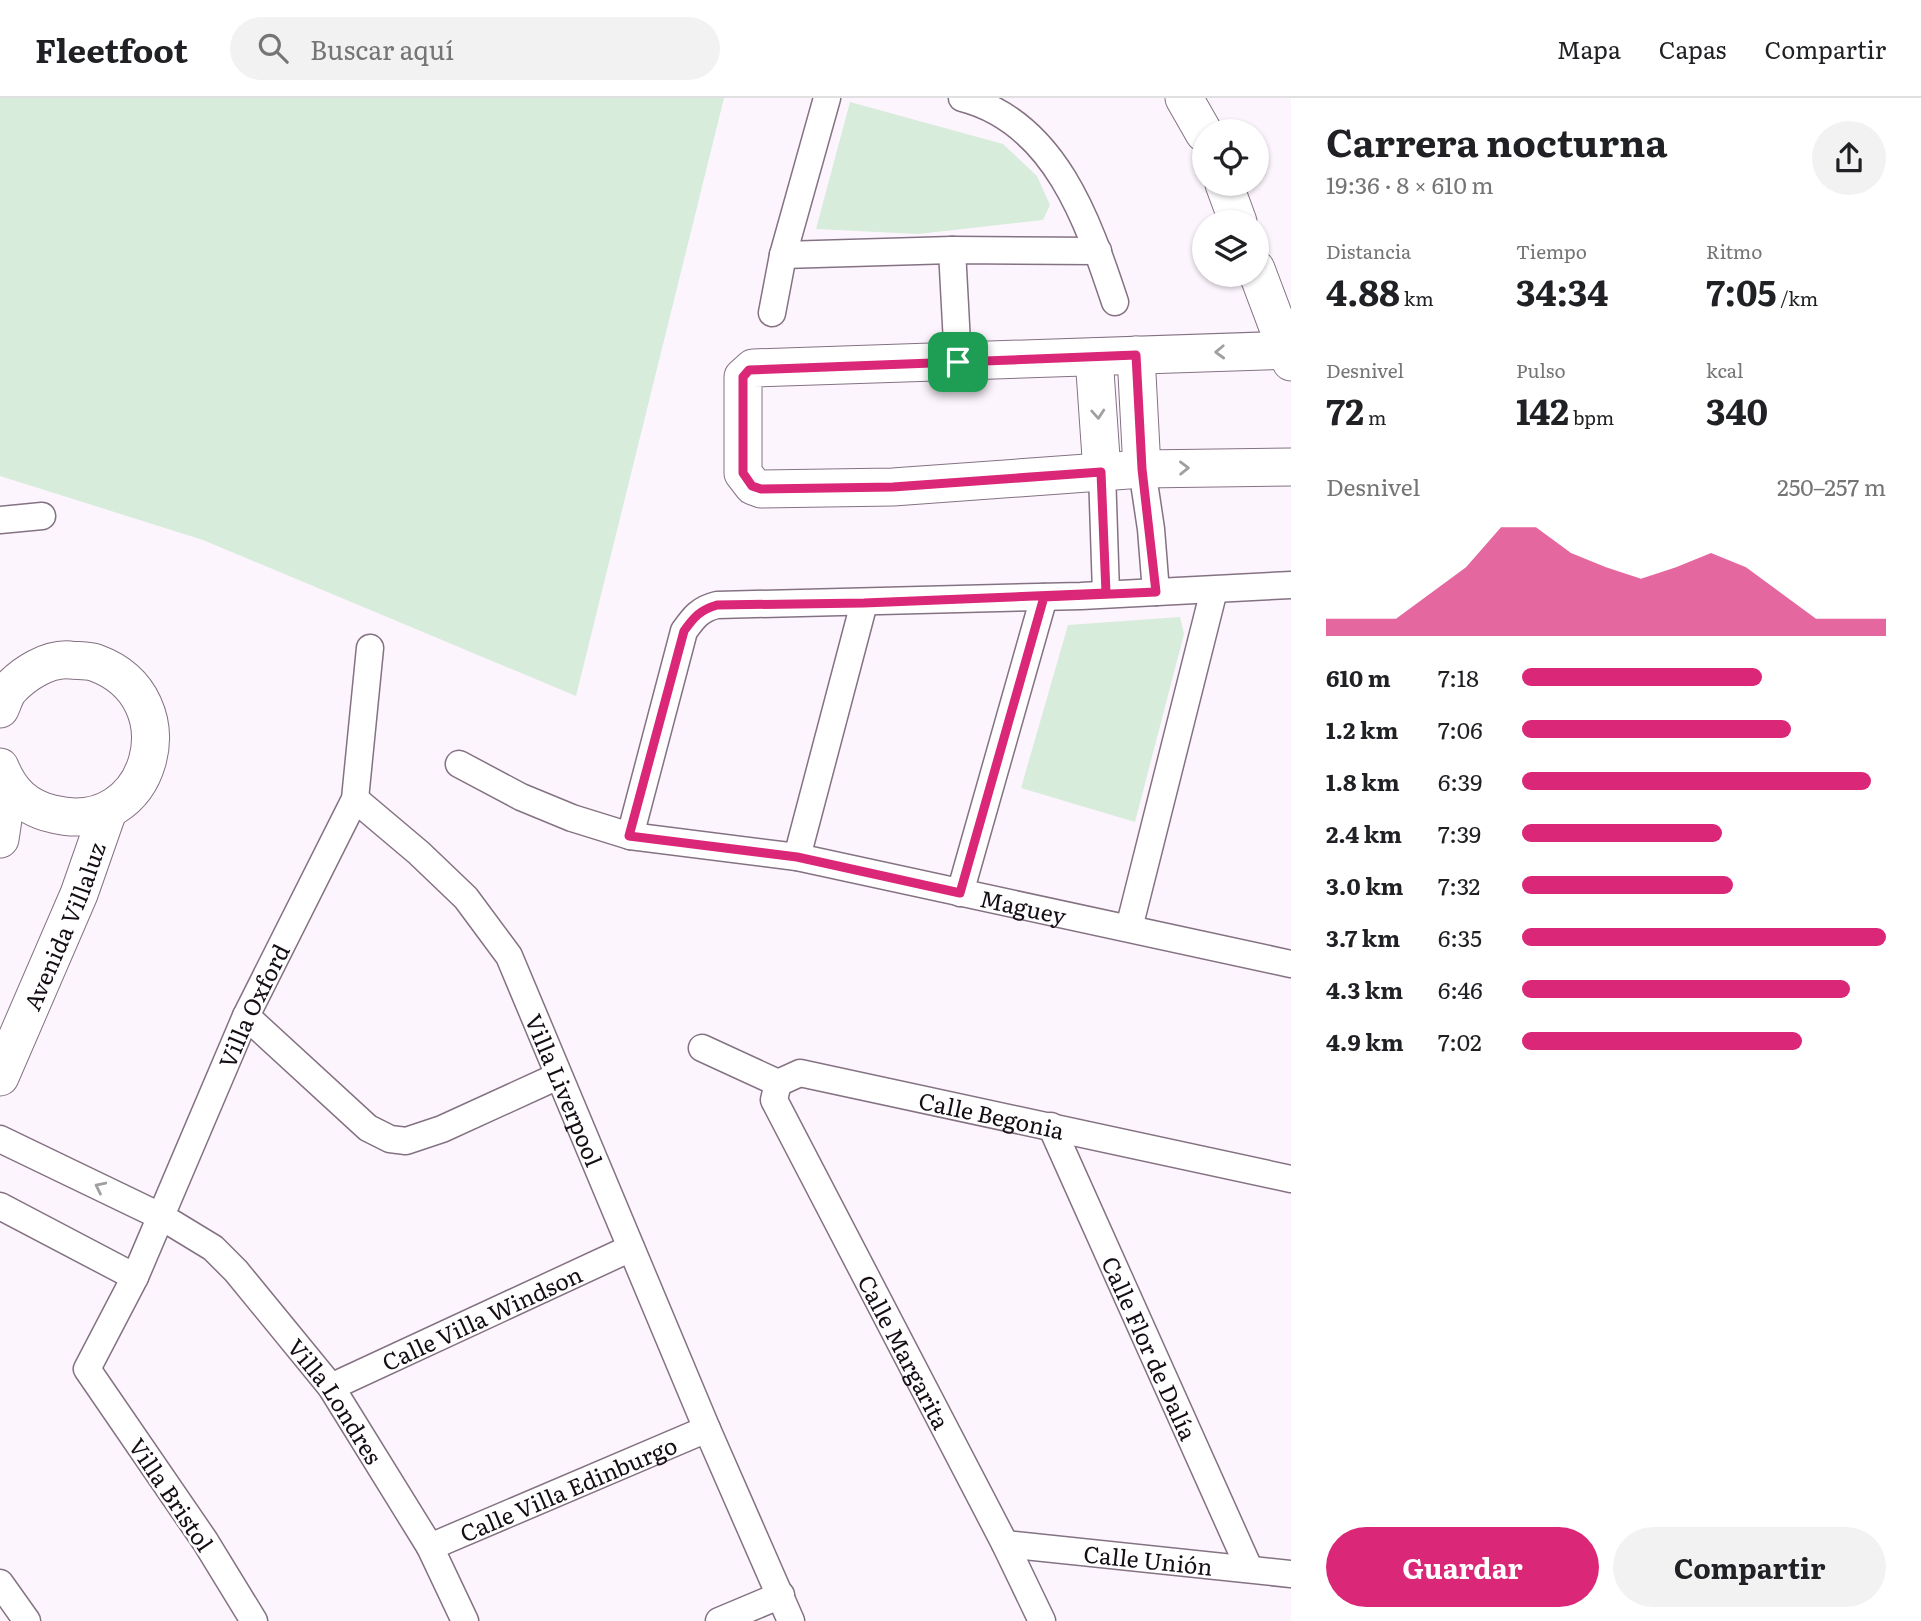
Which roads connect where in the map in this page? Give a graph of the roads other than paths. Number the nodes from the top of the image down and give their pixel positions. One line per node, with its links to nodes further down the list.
1 (827, 98): 7 (street)
2 (962, 98): 6 (street)
3 (1184, 98): 4 (street)
4 (1196, 119)
5 (952, 250): 6 (street); 7 (street); 14 (street)
6 (1098, 251): 9 (street)
7 (783, 255): 10 (street)
8 (1263, 287): 11 (street)
9 (1115, 302)
10 (772, 313)
11 (1290, 354): 12 (street, one-way to 12)
12 (1136, 355): 13 (street); 16 (street)
13 (1094, 357): 14 (street); 17 (street, one-way to 17)
14 (958, 362): 17 (street)
15 (1291, 467): 16 (street, one-way to 15)
16 (1142, 469): 17 (street); 22 (street)
17 (1101, 472): 23 (street)
18 (42, 516): 19 (street)
19 (0, 520)
20 (1291, 585): 21 (street)
21 (1214, 590): 22 (street); 36 (street)
22 (1156, 592): 23 (street)
23 (1106, 593): 24 (street)
24 (1044, 597): 25 (street); 35 (street)
25 (864, 603): 32 (street); 34 (street)
26 (370, 648): 30 (street)
27 (0, 709): 31 (street)
28 (459, 764): 32 (street, Maguey)
29 (4, 776): 31 (street); 33 (street)
30 (355, 799): 38 (street, Villa Oxford); 40 (street, Villa Liverpool)
31 (108, 811): 41 (street, Avenida Villaluz)
32 (629, 836): 34 (street, Maguey)
33 (0, 839)
34 (797, 857): 35 (street, Maguey)
35 (960, 893): 36 (street, Maguey)
36 (1129, 928): 37 (street, Maguey)
37 (1291, 964)
38 (246, 1016): 40 (street); 47 (street, Villa Oxford)
39 (702, 1048): 42 (street)
40 (558, 1076): 48 (street, Villa Liverpool)
41 (0, 1077)
42 (778, 1083): 43 (street, Calle Begonia); 53 (street, Calle Margarita)
43 (1051, 1126): 45 (street, Calle Begonia); 55 (street, Calle Flor de Dalía)
44 (0, 1139): 47 (street, Villa Londres, one-way to 44)
45 (1291, 1179)
46 (0, 1206): 49 (street)
47 (162, 1217): 49 (street, Villa Oxford); 51 (street, Villa Londres)
48 (631, 1248): 51 (street, Calle Villa Windson); 52 (street, Villa Liverpool)
49 (135, 1276): 50 (street, Villa Oxford)
50 (87, 1369): 60 (street, Villa Bristol)
51 (331, 1387): 54 (street, Villa Londres)
52 (707, 1429): 54 (street, Calle Villa Edinburgo); 58 (street, Villa Liverpool)
53 (1005, 1544): 55 (street, Calle Unión); 64 (street, Calle Margarita)
54 (430, 1547): 61 (street, Villa Londres)
55 (1249, 1569): 56 (street, Calle Unión)
56 (1291, 1573)
57 (0, 1583): 59 (street)
58 (781, 1595): 62 (street); 63 (street, Villa Liverpool)
59 (27, 1621)
60 (254, 1621)
61 (465, 1621)
62 (719, 1621)
63 (791, 1621)
64 (1042, 1621)

